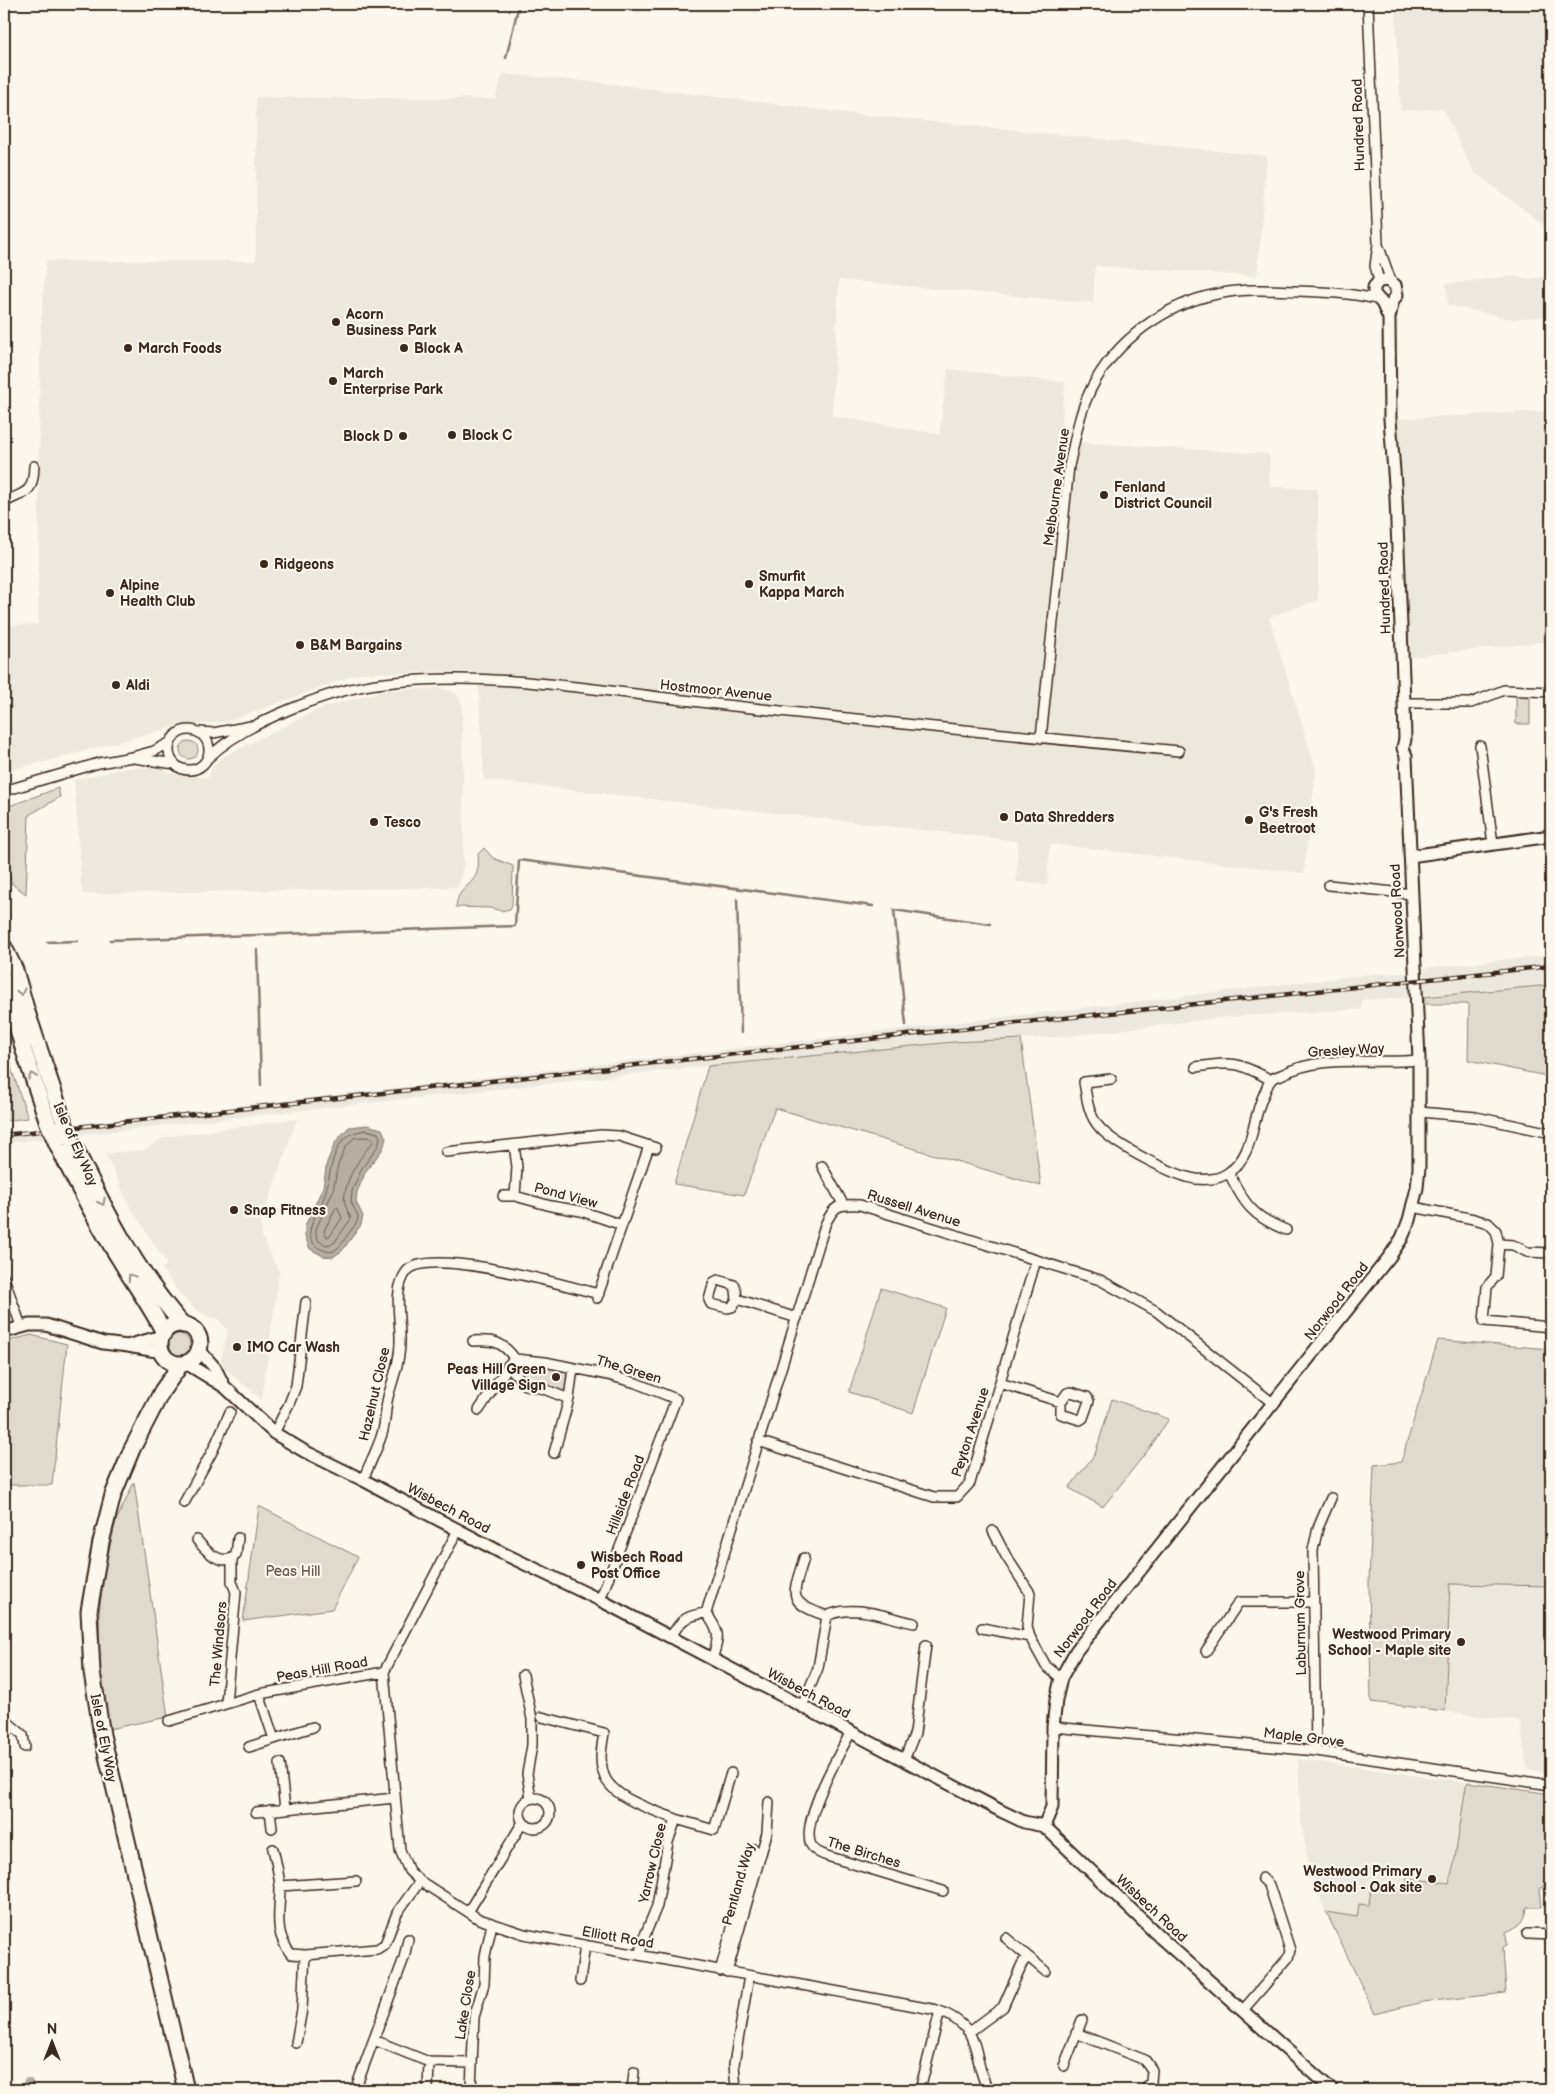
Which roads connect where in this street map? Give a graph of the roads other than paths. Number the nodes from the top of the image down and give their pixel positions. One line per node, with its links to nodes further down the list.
1 (1368, 4): 2 (street, Hundred Road)
2 (1378, 244): 3 (street, Hundred Road); 4 (street, Hundred Road)
3 (1391, 281): 4 (street); 4 (street, Hundred Road)
4 (1381, 294): 8 (street, Hundred Road); 11 (street, Melbourne Avenue)
5 (34, 466): 6 (street)
6 (4, 502)
7 (1551, 692): 8 (street)
8 (1404, 703): 21 (street, Hundred Road)
9 (256, 726): 10 (street, Hostmoor Avenue); 11 (street, Hostmoor Avenue); 16 (street, Hostmoor Avenue)
10 (200, 732): 12 (street); 16 (street)
11 (1041, 738): 14 (street, Hostmoor Avenue)
12 (171, 742): 15 (street); 17 (street)
13 (1480, 746): 20 (street)
14 (1179, 751)
15 (132, 757): 17 (street); 18 (street)
16 (208, 758): 17 (street)
17 (175, 764)
18 (6, 789)
19 (1551, 836): 20 (street, Norwood Road)
20 (1493, 844): 21 (street, Norwood Road)
21 (1410, 856): 23 (street, Norwood Road)
22 (1329, 885): 23 (street)
23 (1412, 894): 26 (street, Norwood Road)
24 (4, 947): 31 (highway, Isle of Ely Way, one-way to 31)
25 (4, 980): 31 (highway, Isle of Ely Way, one-way to 25)
26 (1419, 1060): 29 (street, Gresley Way); 30 (street, Norwood Road)
27 (1196, 1067): 29 (street)
28 (1111, 1079): 37 (street)
29 (1270, 1080): 37 (street)
30 (1420, 1112): 32 (street); 41 (street, Norwood Road)
31 (55, 1121): 33 (highway, Isle of Ely Way, bridge)
32 (1551, 1133)
33 (64, 1143): 51 (highway, Isle of Ely Way, one-way to 51); 55 (highway, Isle of Ely Way, one-way to 33)
34 (514, 1145): 35 (street); 39 (street); 42 (street)
35 (446, 1152)
36 (822, 1166): 40 (street)
37 (1229, 1173): 43 (street)
38 (503, 1196): 39 (street, Pond View)
39 (515, 1196): 42 (street, Pond View)
40 (843, 1204): 46 (street, Russell Avenue); 50 (street)
41 (1413, 1207): 44 (street); 67 (street, Norwood Road)
42 (622, 1225): 73 (street, Hazelnut Close)
43 (1286, 1230)
44 (1499, 1244): 45 (street); 53 (street)
45 (1551, 1253)
46 (1036, 1260): 62 (street, Peyton Avenue); 67 (street, Russell Avenue)
47 (4, 1278): 52 (street)
48 (737, 1299): 50 (street)
49 (306, 1302): 70 (street)
50 (797, 1318): 71 (street)
51 (182, 1325): 55 (highway); 58 (highway)
52 (21, 1326): 54 (street); 57 (street)
53 (1551, 1327)
54 (4, 1332)
55 (163, 1334): 57 (street); 59 (highway)
56 (473, 1341): 60 (street)
57 (128, 1346): 59 (street)
58 (199, 1350): 59 (highway); 63 (street, Wisbech Road)
59 (174, 1360): 63 (street, Wisbech Road); 155 (highway, Isle of Ely Way)
60 (512, 1362): 61 (street, The Green); 64 (street); 68 (street)
61 (573, 1368): 64 (street); 65 (street, The Green)
62 (1000, 1383): 66 (street); 71 (street, Peyton Avenue)
63 (225, 1387): 70 (street, Wisbech Road)
64 (569, 1399): 72 (street)
65 (676, 1399): 82 (street, Hillside Road)
66 (1061, 1402)
67 (1274, 1404): 95 (street, Norwood Road)
68 (479, 1410)
69 (230, 1412): 75 (street)
70 (274, 1432): 73 (street, Wisbech Road)
71 (758, 1441): 84 (street)
72 (554, 1453)
73 (363, 1480): 76 (street, Wisbech Road)
74 (1331, 1498): 83 (street, Laburnum Grove)
75 (184, 1503)
76 (458, 1530): 82 (street, Wisbech Road); 93 (street, Peas Hill Road)
77 (993, 1531): 88 (street)
78 (238, 1538): 81 (street, The Windsors)
79 (197, 1540): 81 (street)
80 (804, 1558): 85 (street)
81 (232, 1559): 97 (street, The Windsors)
82 (600, 1600): 89 (street, Wisbech Road)
83 (1313, 1602): 91 (street); 108 (street, Laburnum Grove)
84 (706, 1613): 89 (street); 92 (street)
85 (826, 1616): 86 (street); 98 (street)
86 (914, 1623)
87 (982, 1628): 88 (street)
88 (1030, 1637): 95 (street)
89 (670, 1638): 92 (street, Wisbech Road)
90 (926, 1645): 109 (street)
91 (1206, 1651)
92 (712, 1660): 98 (street, Wisbech Road)
93 (384, 1672): 96 (street, Peas Hill Road); 113 (street, Elliott Road)
94 (523, 1675): 114 (street)
95 (1061, 1678): 103 (street, Norwood Road)
96 (259, 1694): 97 (street, Peas Hill Road); 105 (street)
97 (226, 1703): 101 (street, Peas Hill Road)
98 (802, 1706): 104 (street, Wisbech Road)
99 (542, 1717): 119 (street, Yarrow Close)
100 (4, 1719): 106 (street)
101 (169, 1721)
102 (312, 1727): 105 (street)
103 (1053, 1727): 108 (street, Maple Grove); 121 (street, Norwood Road)
104 (851, 1732): 109 (street, Wisbech Road); 129 (street, The Birches)
105 (274, 1739): 107 (street)
106 (25, 1747)
107 (249, 1747)
108 (1316, 1751): 112 (street, Maple Grove)
109 (904, 1760): 121 (street, Wisbech Road)
110 (280, 1763): 116 (street)
111 (731, 1773): 119 (street)
112 (1551, 1785)
113 (395, 1798): 116 (street); 127 (street, Elliott Road)
114 (531, 1798): 120 (street); 120 (street)
115 (770, 1802): 140 (street, Pentland Way)
116 (284, 1809): 117 (street)
117 (270, 1810): 118 (street); 122 (street)
118 (256, 1812)
119 (676, 1819): 137 (street, Yarrow Close)
120 (522, 1822): 130 (street)
121 (1044, 1826): 144 (street, Wisbech Road)
122 (272, 1828)
123 (274, 1849): 128 (street)
124 (754, 1849): 140 (street)
125 (1262, 1878): 144 (street)
126 (356, 1881): 128 (street)
127 (420, 1881): 130 (street, Elliott Road); 138 (street)
128 (280, 1886): 138 (street)
129 (943, 1891)
130 (468, 1912): 131 (street, Elliott Road)
131 (492, 1924): 136 (street, Elliott Road); 152 (street, Lake Close)
132 (1527, 1934): 133 (street)
133 (1551, 1935)
134 (1006, 1938): 139 (street)
135 (408, 1939): 149 (street)
136 (585, 1945): 137 (street, Elliott Road); 143 (street)
137 (640, 1954): 140 (street, Elliott Road)
138 (305, 1955): 150 (street)
139 (1028, 1957): 141 (street); 147 (street)
140 (724, 1971): 142 (street, Elliott Road)
141 (1045, 1971)
142 (749, 1976): 145 (street, Elliott Road); 160 (street)
143 (580, 1981)
144 (1243, 2010): 164 (street, Wisbech Road)
145 (940, 2011): 147 (street, Elliott Road); 161 (street)
146 (1082, 2020): 148 (street)
147 (969, 2032): 162 (street, Elliott Road)
148 (1076, 2034): 153 (street); 163 (street)
149 (374, 2040): 151 (street); 156 (street)
150 (296, 2043)
151 (429, 2062): 152 (street); 157 (street)
152 (471, 2063): 158 (street, Lake Close)
153 (1064, 2066)
154 (634, 2072): 159 (street)
155 (186, 2090)
156 (355, 2090)
157 (428, 2090)
158 (470, 2090)
159 (632, 2090)
160 (736, 2090)
161 (920, 2090)
162 (988, 2090)
163 (1145, 2090)
164 (1332, 2090)

